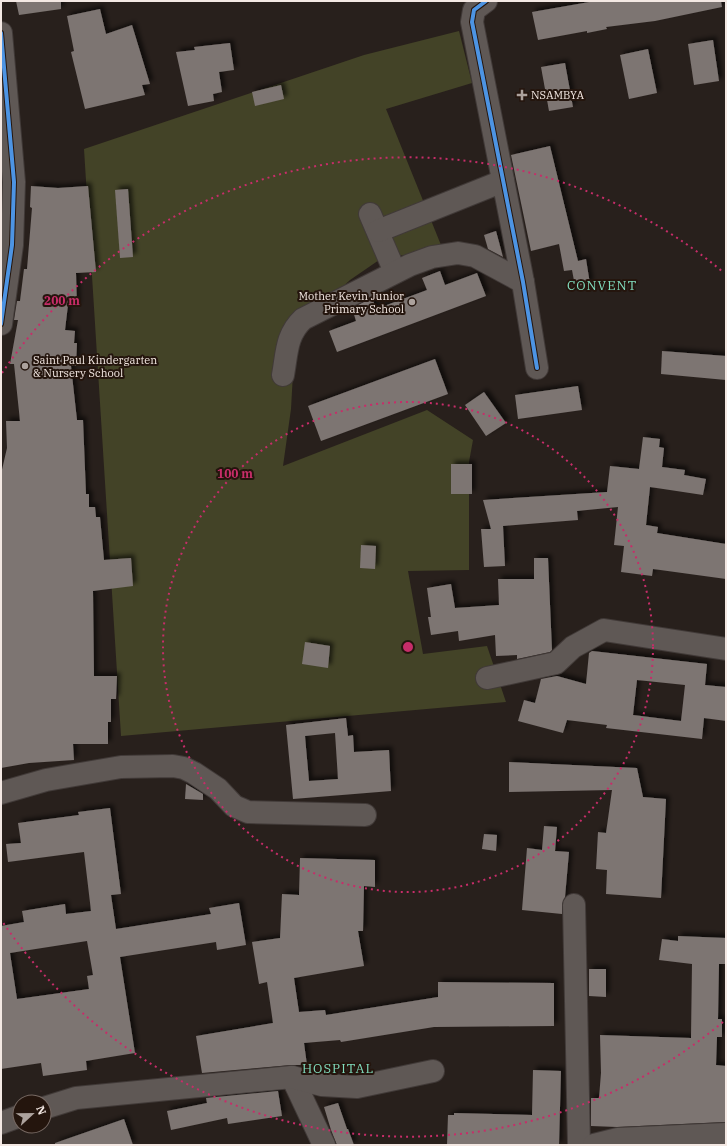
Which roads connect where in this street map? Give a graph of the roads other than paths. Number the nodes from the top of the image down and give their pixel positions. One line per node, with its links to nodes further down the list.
1 (486, 1): 3 (street)
2 (2, 47): 6 (street)
3 (503, 181): 4 (street); 5 (street)
4 (395, 272): 5 (street); 8 (street)
5 (523, 282): 7 (street)
6 (1, 324)
7 (537, 368)
8 (283, 375)
9 (726, 649): 10 (street)
10 (487, 678)
11 (1, 793): 12 (street)
12 (365, 815)
13 (574, 905): 21 (street)
14 (434, 1071): 15 (street)
15 (292, 1077): 16 (street); 20 (street)
16 (52, 1106)
17 (12, 1119): 18 (street)
18 (1, 1123)
19 (726, 1134): 22 (street)
20 (324, 1145)
21 (579, 1145)
22 (594, 1145)

